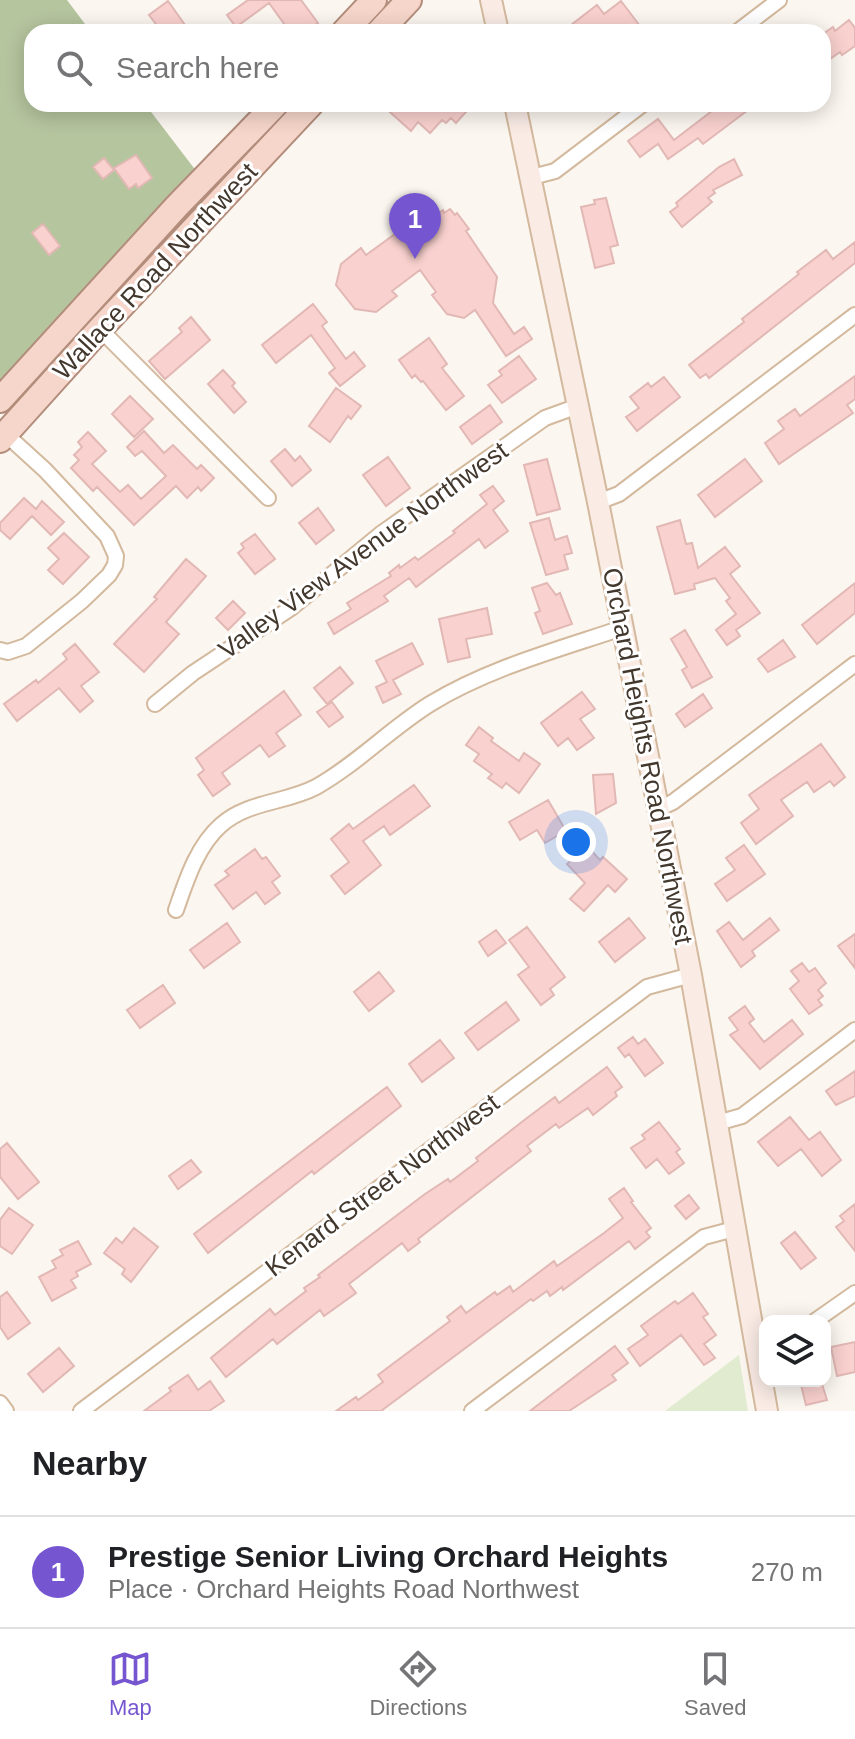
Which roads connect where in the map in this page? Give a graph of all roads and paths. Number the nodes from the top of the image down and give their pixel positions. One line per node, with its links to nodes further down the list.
1 (374, 0): 5 (main road)
2 (409, 0): 6 (main road)
3 (491, 0): 7 (main road)
4 (779, 0): 8 (street)
5 (352, 24)
6 (386, 24)
7 (496, 24)
8 (748, 24)
9 (268, 112): 16 (main road, Wallace Road Northwest)
10 (303, 112): 15 (main road, Wallace Road Northwest)
11 (517, 112): 13 (main road, Orchard Heights Road Northwest)
12 (632, 112): 13 (street)
13 (532, 177): 17 (main road, Orchard Heights Road Northwest)
14 (855, 315): 20 (street)
15 (100, 329): 18 (main road, Wallace Road Northwest); 19 (street)
16 (0, 400)
17 (578, 406): 20 (main road, Orchard Heights Road Northwest); 24 (street, Valley View Avenue Northwest)
18 (2, 434): 22 (street)
19 (268, 498)
20 (598, 502): 21 (main road, Orchard Heights Road Northwest)
21 (622, 628): 25 (main road, Orchard Heights Road Northwest); 26 (street)
22 (0, 650)
23 (855, 664): 25 (street)
24 (155, 704)
25 (658, 809): 27 (main road, Orchard Heights Road Northwest)
26 (176, 910)
27 (691, 975): 29 (main road, Orchard Heights Road Northwest); 37 (street, Kenard Street Northwest)
28 (855, 1030): 29 (street)
29 (717, 1123): 30 (main road, Orchard Heights Road Northwest)
30 (734, 1229): 33 (main road, Orchard Heights Road Northwest); 38 (street)
31 (855, 1293): 32 (street)
32 (824, 1315)
33 (759, 1339)
34 (765, 1387): 39 (main road, Orchard Heights Road Northwest)
35 (0, 1403): 36 (street)
36 (6, 1411)
37 (81, 1411)
38 (472, 1411)
39 (767, 1411)

